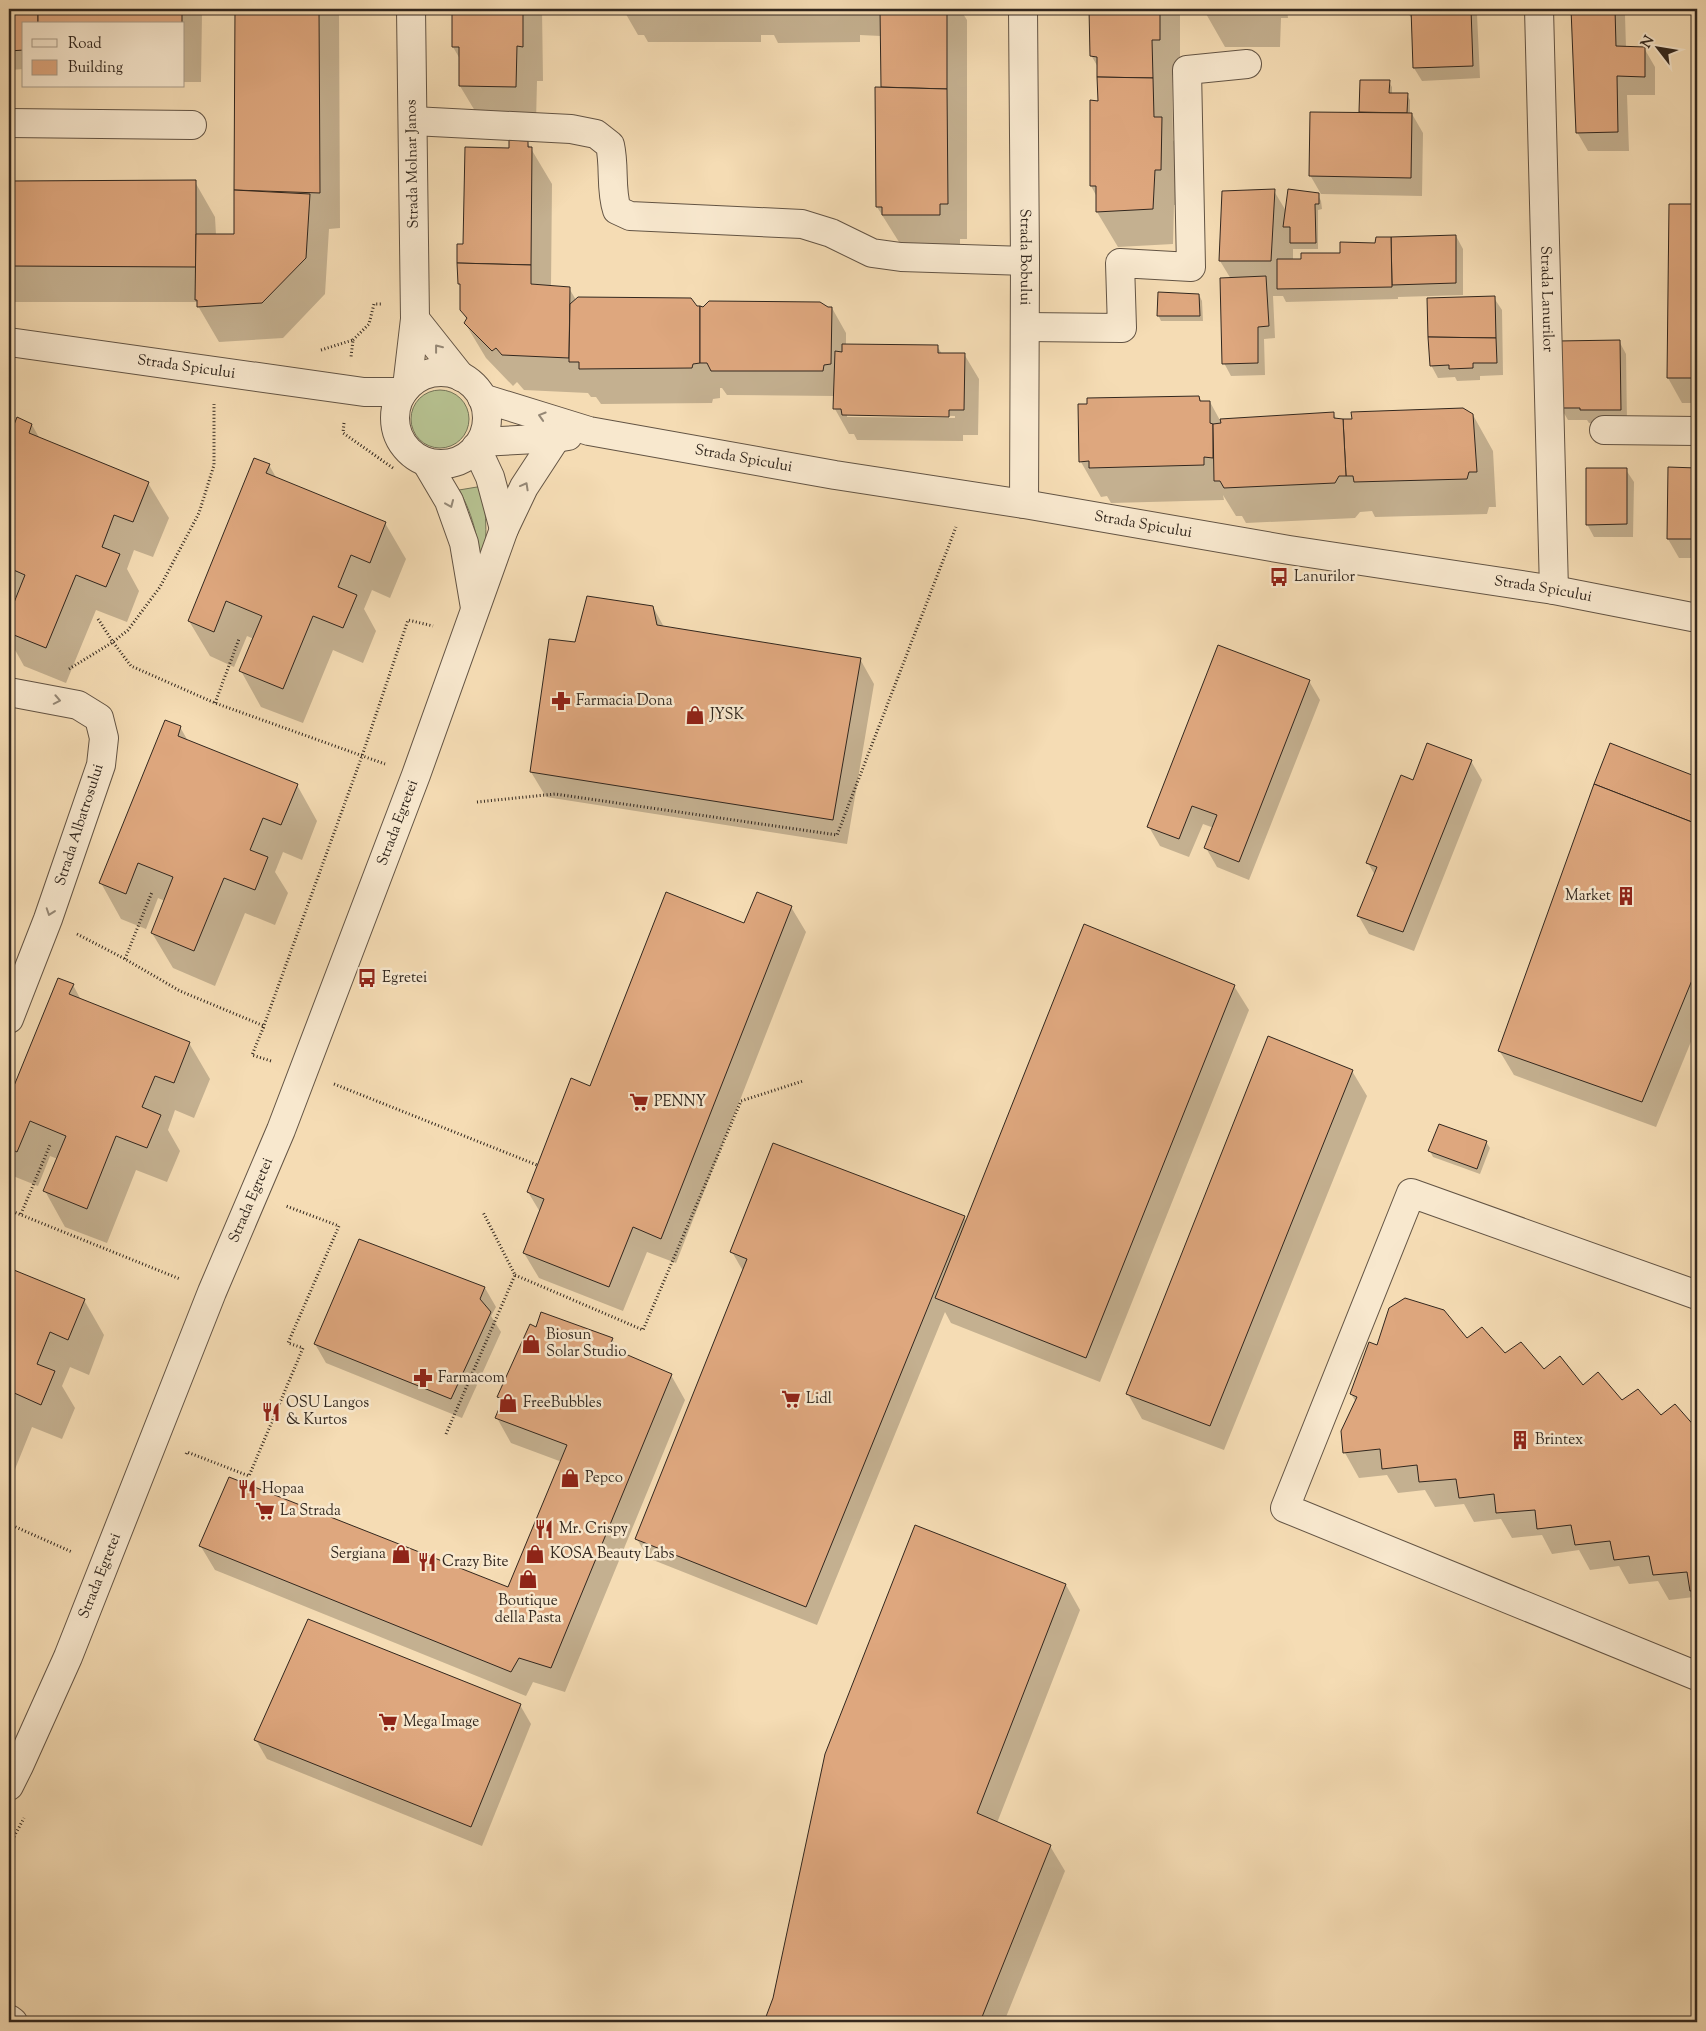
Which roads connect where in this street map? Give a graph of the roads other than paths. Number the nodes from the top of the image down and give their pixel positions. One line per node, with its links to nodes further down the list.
1 (411, 9): 5 (street, Strada Molnar Janos)
2 (1023, 9): 8 (street, Strada Bobului)
3 (1538, 9): 25 (street, Strada Lanurilor)
4 (1247, 64): 10 (street)
5 (412, 121): 8 (street); 9 (street, Strada Molnar Janos)
6 (9, 124): 7 (street)
7 (192, 125)
8 (1025, 261): 10 (street, Strada Bobului)
9 (415, 319): 12 (street, one-way to 9); 13 (street, Strada Molnar Janos)
10 (1025, 327): 23 (street, Strada Bobului)
11 (9, 342): 14 (street, Strada Spicului)
12 (461, 377): 13 (street); 15 (street)
13 (405, 390): 14 (street, Strada Spicului); 19 (street)
14 (356, 391): 19 (street)
15 (482, 398): 17 (street, Strada Spicului, one-way to 15); 21 (street)
16 (1604, 430): 18 (street)
17 (589, 431): 20 (street, Strada Spicului); 23 (street, Strada Spicului)
18 (1697, 431)
19 (397, 432): 22 (street)
20 (556, 438): 21 (street, Strada Spicului); 24 (street, one-way to 20)
21 (478, 444): 22 (street); 24 (street)
22 (426, 462): 26 (street, one-way to 26)
23 (1024, 504): 25 (street, Strada Spicului)
24 (504, 529): 26 (street, Strada Egretei)
25 (1554, 590): 27 (street, Strada Spicului)
26 (476, 609): 32 (street, Strada Egretei)
27 (1697, 618)
28 (9, 692): 29 (street, Strada Albatrosului, one-way to 29)
29 (9, 1019)
30 (1697, 1296): 31 (street)
31 (1697, 1676)
32 (9, 1786)
33 (9, 2019): 34 (street)
34 (13, 2022)

